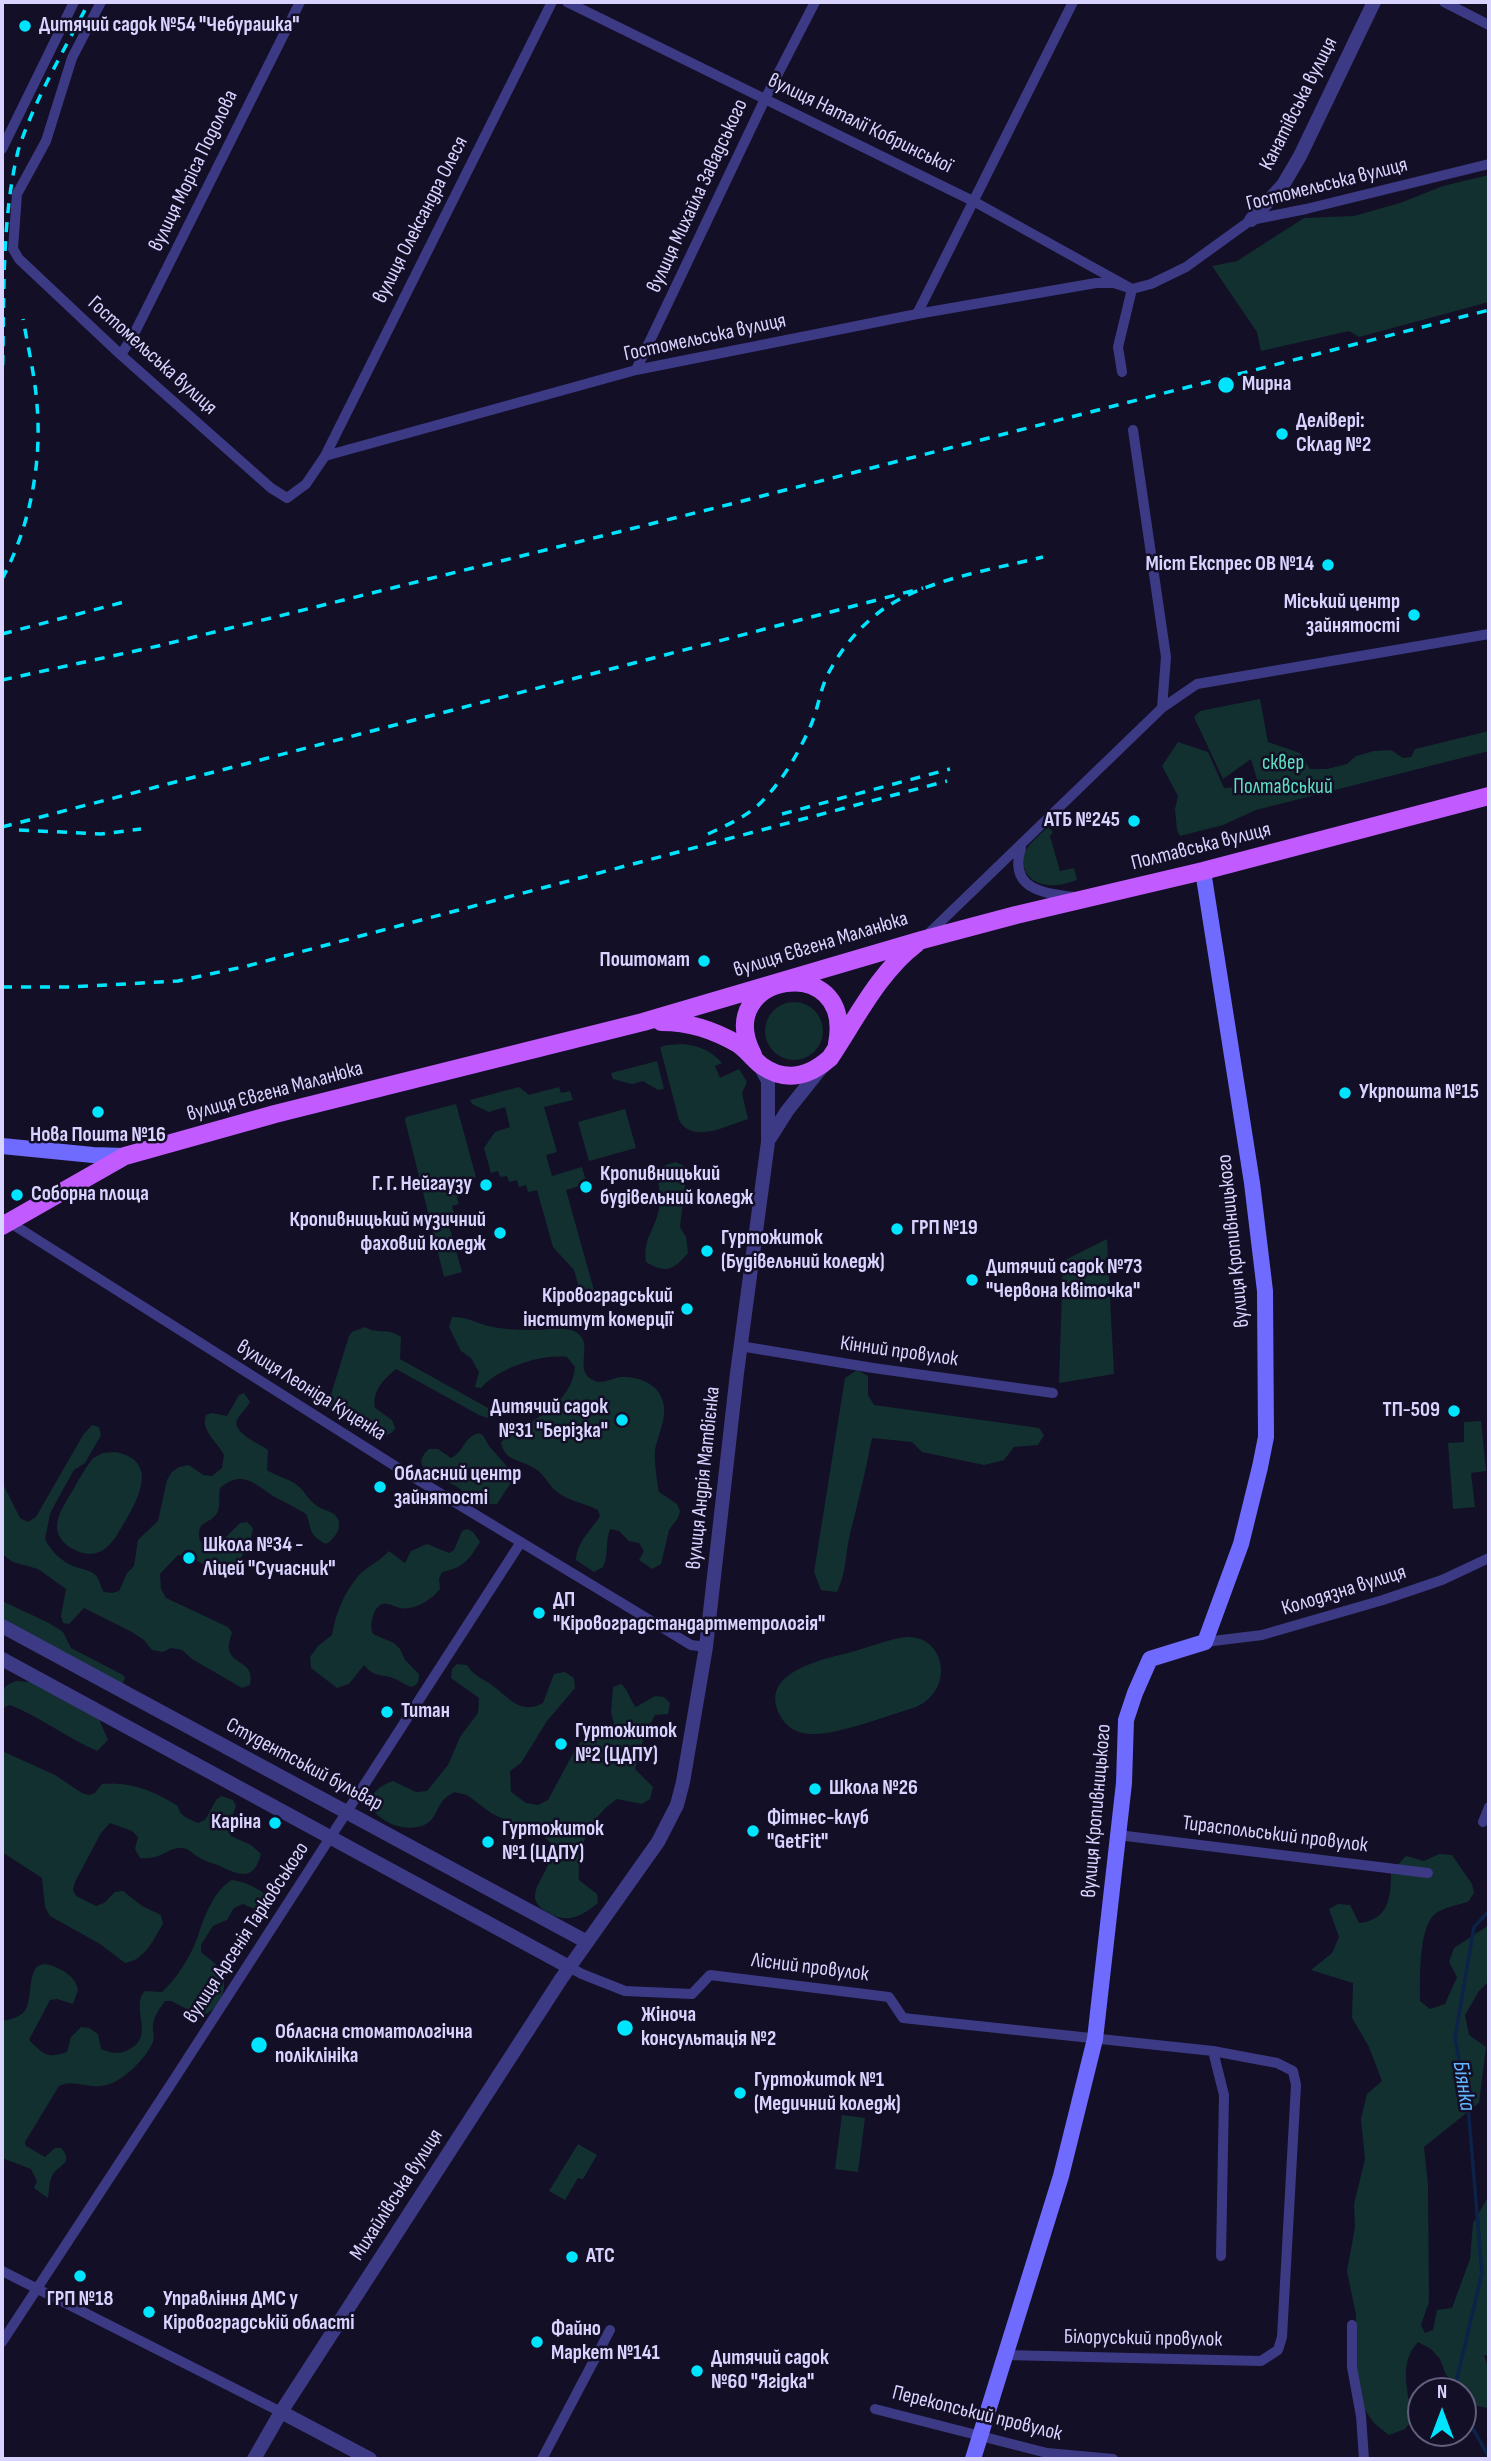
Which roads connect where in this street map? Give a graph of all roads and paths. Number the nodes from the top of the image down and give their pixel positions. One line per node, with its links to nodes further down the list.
1 (74, 2): 12 (street)
2 (101, 2): 18 (street, Гостомельська вулиця)
3 (300, 2): 18 (street, вулиця Моріса Подолова)
4 (552, 2): 22 (street, вулиця Олександра Олеся)
5 (567, 2): 11 (street, вулиця Наталії Кобринської)
6 (815, 2): 11 (street, вулиця Михайла Завадського)
7 (1073, 2): 14 (street)
8 (1374, 2): 15 (street, Канатівська вулиця)
9 (1444, 2): 10 (street)
10 (1489, 25)
11 (765, 99): 14 (street, вулиця Наталії Кобринської); 19 (street, вулиця Михайла Завадського)
12 (2, 149)
13 (1489, 164): 15 (street, Гостомельська вулиця)
14 (975, 202): 16 (street, вулиця Наталії Кобринської); 17 (street)
15 (1251, 220): 16 (street, Гостомельська вулиця)
16 (1132, 289): 17 (street, Гостомельська вулиця); 20 (street)
17 (917, 314): 19 (street, Гостомельська вулиця)
18 (121, 355): 22 (street, Гостомельська вулиця)
19 (636, 370): 22 (street, Гостомельська вулиця)
20 (1122, 372)
21 (1133, 430): 24 (street)
22 (325, 456)
23 (1489, 634): 24 (street, вулиця Євгена Маланюка)
24 (1162, 708): 26 (street, вулиця Євгена Маланюка)
25 (1489, 796): 27 (main road, Полтавська вулиця)
26 (1022, 846): 28 (street); 29 (street, вулиця Євгена Маланюка)
27 (1203, 871): 28 (main road, Полтавська вулиця); 43 (main road, вулиця Кропивницького)
28 (1085, 898): 29 (main road, Полтавська вулиця)
29 (922, 940): 30 (main road, вулиця Євгена Маланюка); 32 (main road)
30 (780, 982): 31 (main road, вулиця Євгена Маланюка); 32 (main road); 33 (main road)
31 (643, 1022): 33 (main road); 36 (main road, вулиця Євгена Маланюка)
32 (830, 1058): 33 (main road); 34 (street)
33 (757, 1060): 34 (street, вулиця Андрія Матвієнка)
34 (768, 1142): 38 (street, вулиця Андрія Матвієнка)
35 (2, 1146): 36 (main road)
36 (125, 1156): 37 (main road, вулиця Євгена Маланюка)
37 (5, 1224): 40 (street, вулиця Леоніда Куценка)
38 (740, 1346): 39 (street, Кінний провулок); 44 (street, вулиця Андрія Матвієнка)
39 (1053, 1393)
40 (521, 1542): 44 (street, вулиця Леоніда Куценка); 47 (street, вулиця Арсенія Тарковського)
41 (1489, 1558): 43 (street, Колодязна вулиця)
42 (2, 1626): 47 (street, Студентський бульвар)
43 (1205, 1642): 49 (main road, вулиця Кропивницького)
44 (706, 1647): 52 (street, вулиця Андрія Матвієнка)
45 (2, 1659): 50 (street)
46 (1489, 1807): 48 (street)
47 (348, 1812): 50 (street, вулиця Арсенія Тарковського); 52 (street, Студентський бульвар)
48 (1483, 1822)
49 (1118, 1835): 51 (street, Тираспольський провулок); 55 (main road, вулиця Кропивницького)
50 (332, 1837): 54 (street); 59 (street, вулиця Арсенія Тарковського)
51 (1428, 1873)
52 (586, 1942): 53 (street, вулиця Андрія Матвієнка)
53 (578, 1955): 54 (street, Михайлівська вулиця)
54 (569, 1967): 55 (street, Лісний провулок); 66 (street, Михайлівська вулиця)
55 (1095, 2039): 56 (street, Лісний провулок); 64 (main road, вулиця Кропивницького)
56 (1213, 2051): 57 (street); 63 (street, Лісний провулок)
57 (1221, 2256)
58 (2, 2271): 59 (street)
59 (37, 2289): 62 (street, вулиця Арсенія Тарковського); 66 (street)
60 (1352, 2325): 73 (street)
61 (610, 2330): 70 (street)
62 (2, 2342)
63 (1278, 2350): 64 (street, Білоруський провулок)
64 (1004, 2355): 67 (main road, вулиця Кропивницького)
65 (875, 2409): 67 (street, Перекопський провулок)
66 (281, 2412): 68 (street, Михайлівська вулиця); 69 (street)
67 (979, 2437): 71 (main road, вулиця Кропивницького); 72 (street, Перекопський провулок)
68 (254, 2459)
69 (370, 2459)
70 (542, 2459)
71 (972, 2459)
72 (1113, 2459)
73 (1364, 2459)

